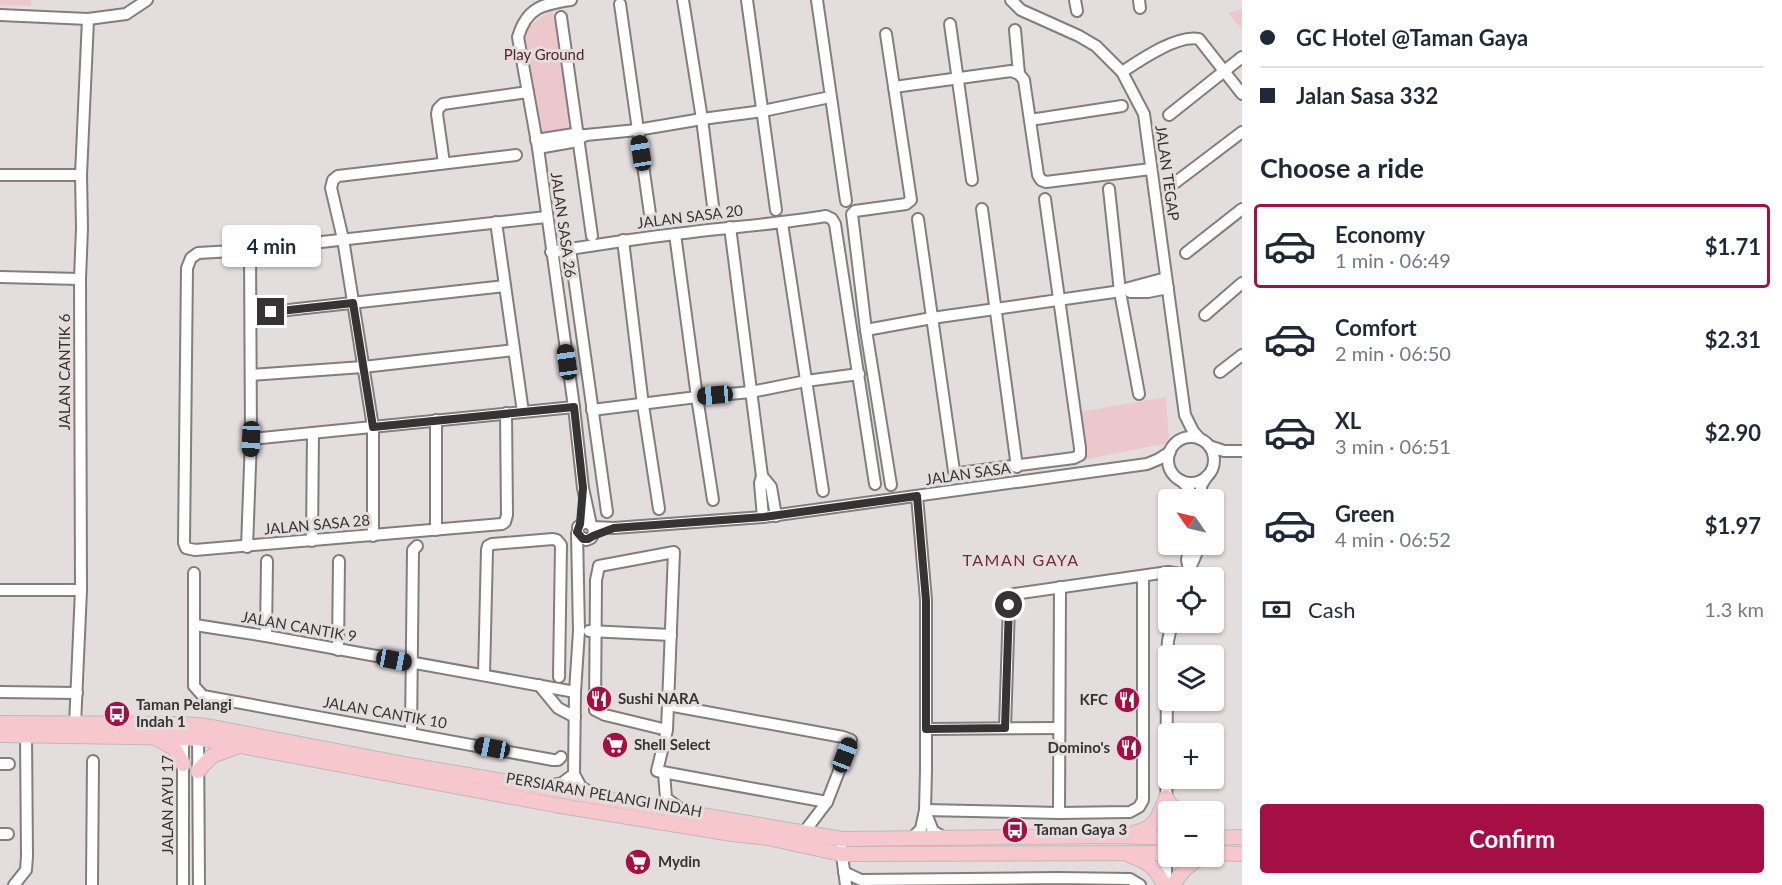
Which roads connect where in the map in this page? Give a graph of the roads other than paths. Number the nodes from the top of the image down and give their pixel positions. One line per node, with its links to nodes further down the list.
1 (147, 0): 10 (street)
2 (571, 0): 20 (street, JALAN SASA 26)
3 (683, 0): 26 (street)
4 (747, 0): 24 (street)
5 (817, 0): 22 (street)
6 (1011, 0): 16 (street, JALAN TEGAP)
7 (620, 4): 28 (street)
8 (0, 15): 10 (street)
9 (561, 17): 30 (street)
10 (88, 19): 36 (street, JALAN CANTIK 6)
11 (950, 24): 18 (street)
12 (1015, 30): 17 (street)
13 (886, 33): 19 (street)
14 (1242, 57): 15 (street)
15 (1224, 70): 16 (street); 21 (street); 25 (street)
16 (1122, 72): 34 (street, JALAN TEGAP)
17 (1019, 74): 18 (street); 27 (street)
18 (957, 78): 19 (street); 37 (street)
19 (894, 87): 72 (street)
20 (528, 92): 31 (street, JALAN SASA 26); 33 (street)
21 (1242, 94)
22 (830, 97): 24 (street); 41 (street)
23 (1122, 105): 27 (street)
24 (763, 111): 26 (street); 44 (street)
25 (1168, 115)
26 (702, 119): 28 (street); 45 (street)
27 (1030, 120): 34 (street)
28 (637, 130): 30 (street); 48 (street)
29 (1242, 132): 38 (street)
30 (582, 136): 31 (street); 53 (street)
31 (537, 144): 46 (street, JALAN SASA 26)
32 (516, 155): 33 (street)
33 (444, 163): 54 (street)
34 (1150, 170): 62 (street, JALAN TEGAP)
35 (0, 175): 36 (street)
36 (81, 175): 61 (street, JALAN CANTIK 6)
37 (972, 180)
38 (1172, 185)
39 (1108, 189): 65 (street)
40 (1045, 200): 66 (street)
41 (846, 201)
42 (982, 209): 68 (street)
43 (1242, 209): 59 (street)
44 (776, 210)
45 (714, 214)
46 (546, 217): 49 (street); 58 (street, JALAN SASA 26)
47 (918, 219): 71 (street)
48 (651, 221)
49 (496, 222): 54 (street); 64 (street)
50 (782, 223): 51 (street, JALAN SASA 20); 77 (street, JALAN SASA 20); 79 (street)
51 (730, 227): 52 (street, JALAN SASA 20); 80 (street)
52 (675, 234): 55 (street, JALAN SASA 20); 82 (street)
53 (592, 236)
54 (343, 239): 57 (street); 67 (street)
55 (623, 240): 56 (street, JALAN SASA 20); 83 (street)
56 (570, 249): 58 (street, JALAN SASA 20); 85 (street)
57 (250, 250): 69 (street, JALAN SASA 28); 120 (street)
58 (551, 252): 84 (street, JALAN SASA 26)
59 (1186, 253)
60 (0, 277): 61 (street)
61 (80, 279): 128 (street, JALAN CANTIK 6)
62 (1167, 283): 65 (street); 88 (street, JALAN TEGAP)
63 (1242, 283): 70 (street)
64 (505, 286): 67 (street); 73 (street)
65 (1118, 292): 66 (street); 81 (street)
66 (1058, 300): 68 (street); 99 (street)
67 (353, 303): 69 (street); 75 (street)
68 (997, 308): 71 (street); 99 (street)
69 (251, 314): 78 (street, JALAN SASA 28)
70 (1205, 315)
71 (932, 318): 72 (street); 99 (street)
72 (866, 330): 105 (street)
73 (514, 350): 75 (street); 86 (street)
74 (1242, 355): 76 (street)
75 (363, 367): 78 (street); 90 (street)
76 (1220, 372)
77 (859, 374): 79 (street); 104 (street)
78 (251, 375): 92 (street, JALAN SASA 28)
79 (806, 381): 80 (street); 108 (street)
80 (751, 392): 82 (street); 102 (street)
81 (1139, 394)
82 (697, 397): 83 (street); 110 (street)
83 (643, 405): 85 (street); 111 (street)
84 (574, 407): 86 (street); 116 (street, JALAN SASA 26)
85 (592, 410): 112 (street)
86 (523, 412): 87 (street)
87 (506, 413): 89 (street); 115 (street, JALAN SASA 28)
88 (1185, 415): 93 (street, JALAN TEGAP); 94 (street, JALAN TEGAP)
89 (436, 420): 90 (street); 115 (street)
90 (373, 427): 91 (street); 117 (street)
91 (313, 433): 92 (street); 118 (street)
92 (251, 439): 120 (street, JALAN SASA 28)
93 (1200, 439): 94 (street); 95 (street)
94 (1180, 440): 97 (street)
95 (1209, 446): 96 (street); 100 (street)
96 (1238, 451): 100 (street)
97 (1170, 452): 98 (street, JALAN SASA); 101 (street)
98 (1147, 464): 101 (street, JALAN SASA); 109 (street, JALAN SASA)
99 (1017, 466)
100 (1210, 471): 103 (street); 107 (street)
101 (1172, 472): 103 (street)
102 (762, 476): 113 (street); 114 (street)
103 (1182, 481): 106 (street)
104 (875, 484)
105 (891, 485)
106 (1189, 489)
107 (1201, 489)
108 (823, 491)
109 (917, 496): 113 (street, JALAN SASA); 149 (street)
110 (713, 501)
111 (659, 509)
112 (607, 512)
113 (776, 516): 114 (street, JALAN SASA)
114 (764, 517): 116 (street, JALAN SASA)
115 (436, 530): 117 (street, JALAN SASA 28)
116 (587, 531): 130 (street, JALAN SASA 26)
117 (373, 536): 118 (street, JALAN SASA 28)
118 (312, 541): 120 (street, JALAN SASA 28)
119 (417, 546): 136 (street)
120 (247, 547)
121 (267, 561): 134 (street)
122 (339, 561): 135 (street)
123 (194, 573): 129 (street)
124 (1158, 574): 125 (street)
125 (1143, 576): 126 (street); 173 (street)
126 (1060, 587): 147 (street); 148 (street)
127 (0, 590): 128 (street)
128 (81, 590): 141 (street, JALAN CANTIK 6)
129 (195, 625): 134 (street, JALAN CANTIK 9); 153 (street, JALAN CANTIK 10)
130 (579, 631): 131 (street); 142 (street, JALAN SASA 26)
131 (595, 631): 133 (street); 133 (street); 150 (street)
132 (1170, 633): 167 (street)
133 (671, 635): 143 (street)
134 (266, 636): 135 (street, JALAN CANTIK 9)
135 (339, 650): 136 (street, JALAN CANTIK 9)
136 (413, 664): 137 (street, JALAN CANTIK 9); 153 (street)
137 (484, 675): 138 (street); 139 (street, JALAN CANTIK 9)
138 (559, 677)
139 (539, 685): 142 (street, JALAN CANTIK 9); 144 (street)
140 (0, 692): 141 (street)
141 (77, 693): 146 (street, JALAN CANTIK 6)
142 (575, 693): 144 (street, JALAN SASA 26)
143 (668, 705): 150 (street); 170 (street)
144 (575, 717): 164 (street, JALAN SASA 26)
145 (0, 723): 146 (main road, PERSIARAN PELANGI INDAH)
146 (75, 725): 151 (main road, PERSIARAN PELANGI INDAH); 156 (main road)
147 (1005, 728): 148 (street); 149 (street)
148 (1059, 728): 173 (street)
149 (926, 729): 171 (street)
150 (667, 730): 163 (street)
151 (183, 731): 152 (main road, PERSIARAN PELANGI INDAH); 157 (main road, PERSIARAN PELANGI INDAH); 161 (street, JALAN AYU 17)
152 (198, 732): 158 (main road, PERSIARAN PELANGI INDAH); 162 (street, JALAN AYU 17); 165 (main road, PERSIARAN PELANGI INDAH)
153 (411, 733): 159 (street, JALAN CANTIK 10)
154 (0, 735): 155 (main road, PERSIARAN PELANGI INDAH)
155 (26, 735): 156 (main road, PERSIARAN PELANGI INDAH); 193 (street)
156 (83, 737): 157 (main road, PERSIARAN PELANGI INDAH)
157 (154, 737): 161 (main road)
158 (239, 746): 162 (main road); 184 (main road, PERSIARAN PELANGI INDAH)
159 (561, 757)
160 (93, 761): 194 (street)
161 (183, 764): 195 (street, JALAN AYU 17)
162 (198, 771): 196 (street, JALAN AYU 17)
163 (661, 772): 170 (street); 172 (street)
164 (574, 774): 165 (street); 166 (street)
165 (538, 787): 166 (main road, PERSIARAN PELANGI INDAH)
166 (599, 797): 172 (main road, PERSIARAN PELANGI INDAH)
167 (1166, 798): 168 (street); 169 (main road); 175 (main road)
168 (1166, 801)
169 (1168, 801)
170 (827, 802): 174 (street)
171 (925, 810): 173 (street); 176 (street); 177 (street)
172 (683, 811): 174 (main road, PERSIARAN PELANGI INDAH)
173 (1059, 813)
174 (806, 833): 181 (main road, PERSIARAN PELANGI INDAH)
175 (1119, 836): 177 (main road, PERSIARAN PELANGI INDAH); 179 (main road, PERSIARAN PELANGI INDAH)
176 (913, 837): 177 (main road, PERSIARAN PELANGI INDAH); 181 (main road, PERSIARAN PELANGI INDAH)
177 (943, 837)
178 (1242, 837): 180 (main road)
179 (1158, 838)
180 (1224, 838)
181 (842, 839): 184 (street)
182 (1123, 853): 183 (main road, PERSIARAN PELANGI INDAH); 184 (main road, PERSIARAN PELANGI INDAH); 198 (main road)
183 (1158, 853)
184 (841, 854): 189 (street)
185 (1224, 854): 186 (main road)
186 (1242, 854)
187 (1166, 867): 198 (street)
188 (1186, 867): 199 (main road)
189 (844, 872): 191 (street); 197 (street)
190 (1057, 881): 191 (street); 192 (street)
191 (857, 883)
192 (1140, 884)
193 (14, 885)
194 (92, 885)
195 (183, 885)
196 (199, 885)
197 (846, 885)
198 (1165, 885)
199 (1173, 885)

